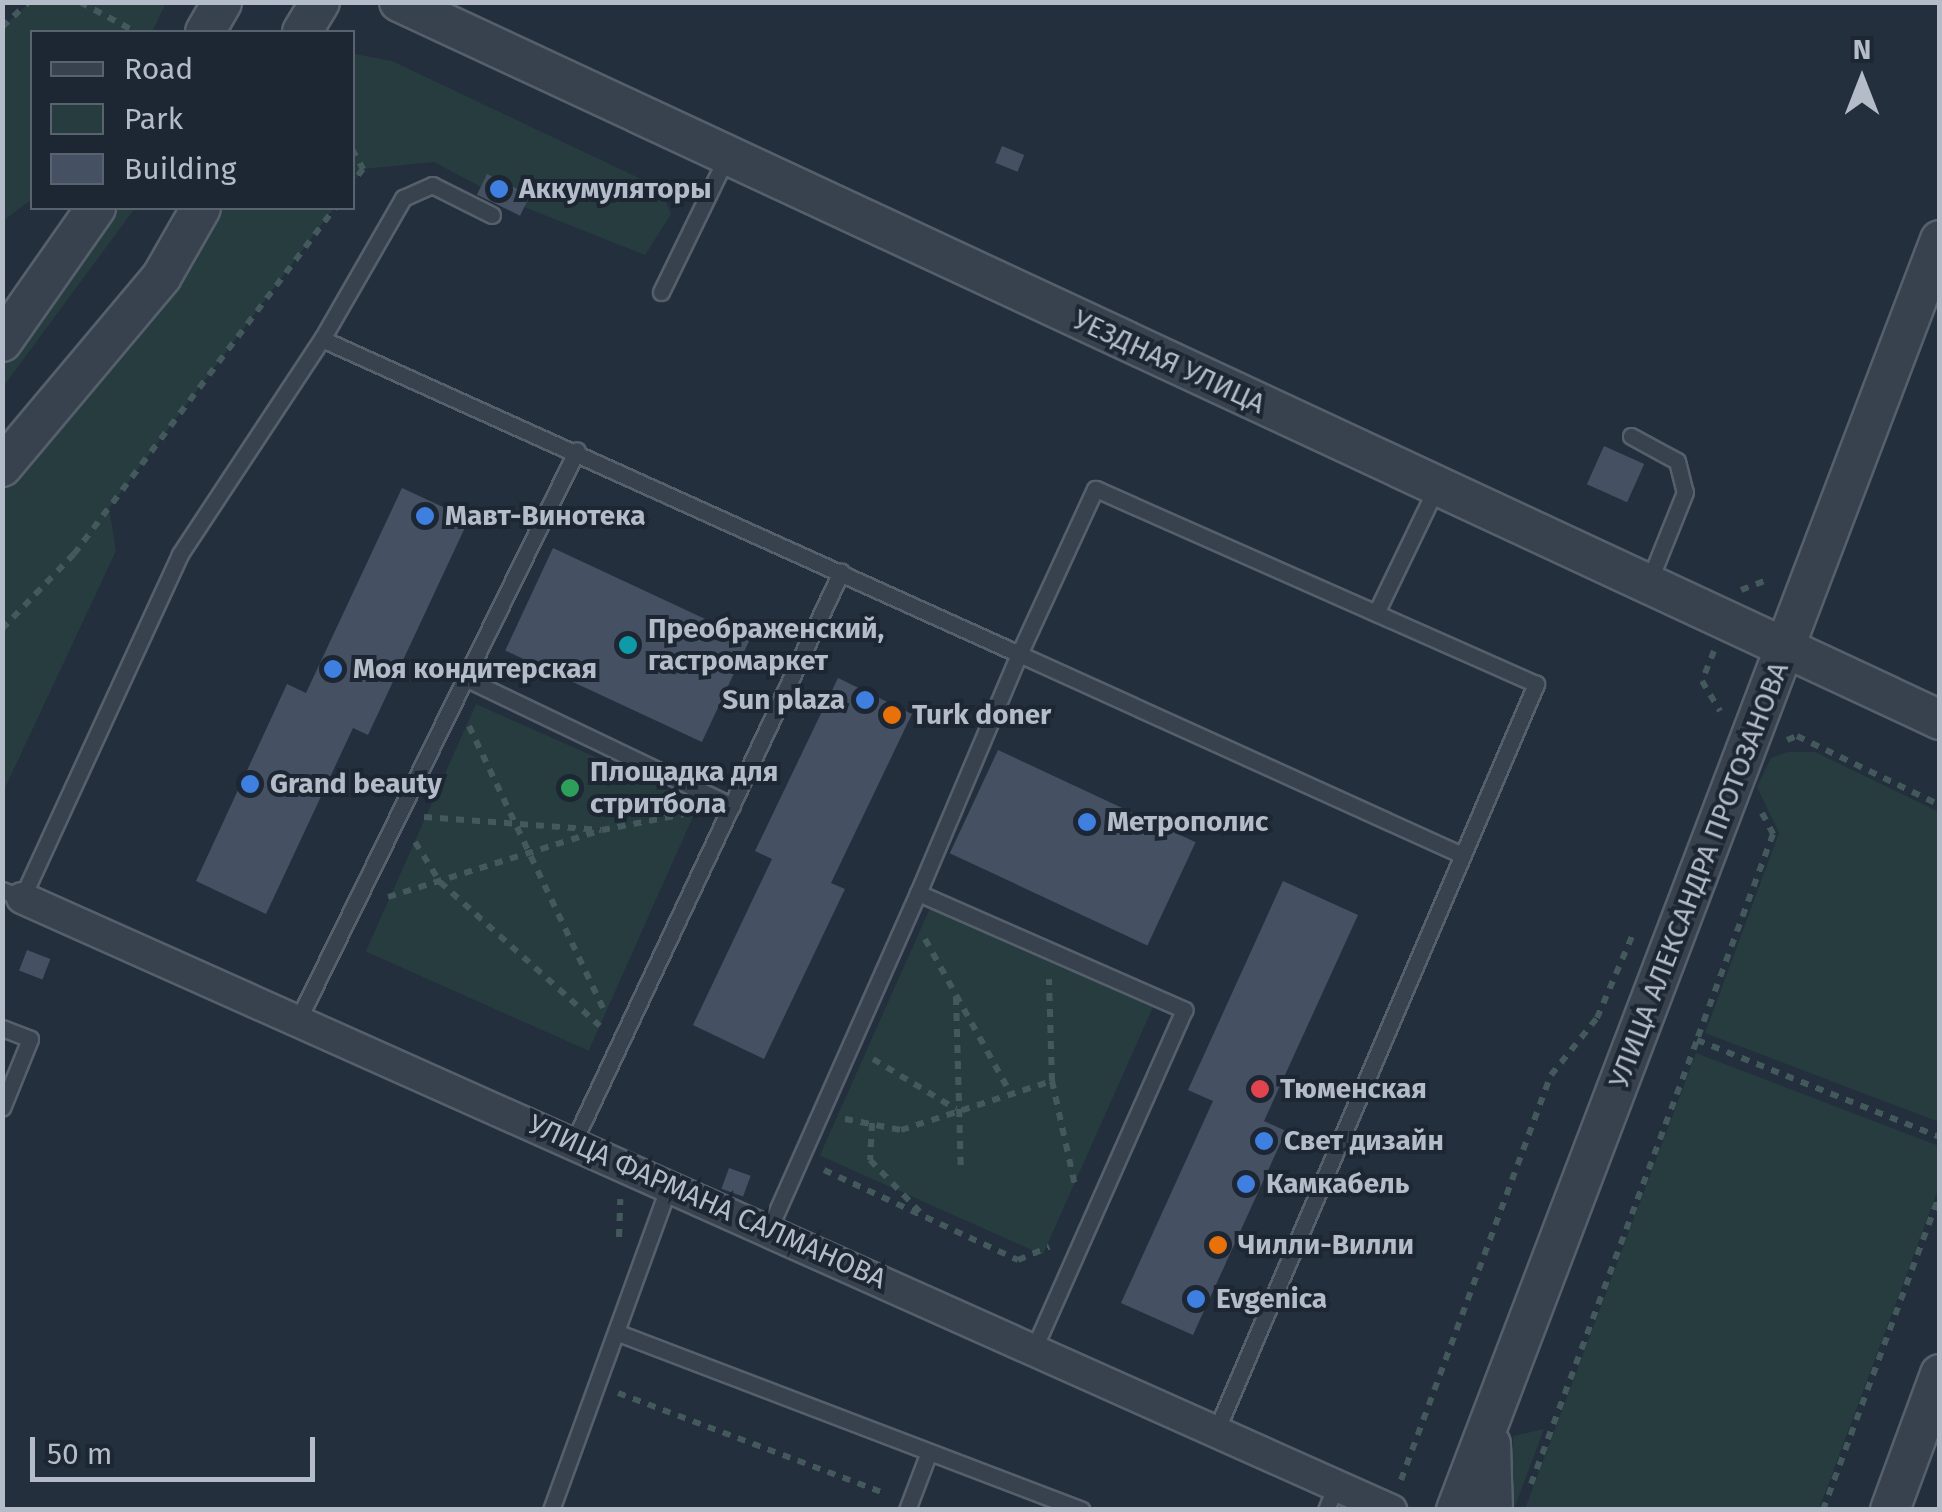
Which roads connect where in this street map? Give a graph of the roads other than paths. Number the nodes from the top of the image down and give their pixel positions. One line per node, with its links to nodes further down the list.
1 (222, 2): 4 (street)
2 (320, 2): 5 (street)
3 (399, 2): 6 (street, УЕЗДНАЯ УЛИЦА)
4 (206, 30)
5 (303, 30)
6 (727, 156): 11 (lane); 17 (street, УЕЗДНАЯ УЛИЦА)
7 (95, 210): 13 (street)
8 (200, 210): 16 (street)
9 (492, 215): 12 (lane)
10 (1940, 240): 21 (street, УЛИЦА АЛЕКСАНДРА ПРОТОЗАНОВА)
11 (661, 292)
12 (322, 339): 15 (lane); 28 (lane)
13 (2, 342)
14 (1630, 436): 19 (lane)
15 (577, 450): 18 (lane); 23 (lane)
16 (2, 467)
17 (1436, 486): 19 (street, УЕЗДНАЯ УЛИЦА); 20 (lane)
18 (842, 572): 22 (lane); 25 (lane)
19 (1648, 585): 21 (street, УЕЗДНАЯ УЛИЦА)
20 (1376, 614): 22 (lane); 26 (lane)
21 (1785, 649): 24 (street, УЕЗДНАЯ УЛИЦА); 38 (street, УЛИЦА АЛЕКСАНДРА ПРОТОЗАНОВА)
22 (1018, 654): 26 (lane); 27 (lane)
23 (465, 678): 25 (lane); 29 (lane)
24 (1940, 720)
25 (732, 806): 32 (lane)
26 (1462, 854): 39 (lane)
27 (918, 892): 34 (lane); 36 (lane)
28 (12, 894): 29 (street, УЛИЦА ФАРМАНА САЛМАНОВА)
29 (299, 1018): 32 (street, УЛИЦА ФАРМАНА САЛМАНОВА)
30 (2, 1028): 31 (lane)
31 (2, 1108)
32 (574, 1141): 33 (street, УЛИЦА ФАРМАНА САЛМАНОВА)
33 (669, 1185): 34 (street, УЛИЦА ФАРМАНА САЛМАНОВА); 35 (lane)
34 (769, 1229): 36 (street, УЛИЦА ФАРМАНА САЛМАНОВА)
35 (621, 1334): 40 (lane); 43 (lane)
36 (1034, 1349): 39 (street, УЛИЦА ФАРМАНА САЛМАНОВА)
37 (1939, 1375): 48 (street)
38 (1492, 1421): 46 (street, УЛИЦА АЛЕКСАНДРА ПРОТОЗАНОВА); 47 (street)
39 (1216, 1431): 41 (street, УЛИЦА ФАРМАНА САЛМАНОВА)
40 (928, 1457): 42 (lane); 44 (lane)
41 (1331, 1497): 45 (street, УЛИЦА ФАРМАНА САЛМАНОВА)
42 (909, 1506)
43 (551, 1510)
44 (1081, 1510)
45 (1390, 1510)
46 (1456, 1510)
47 (1494, 1510)
48 (1890, 1510)

